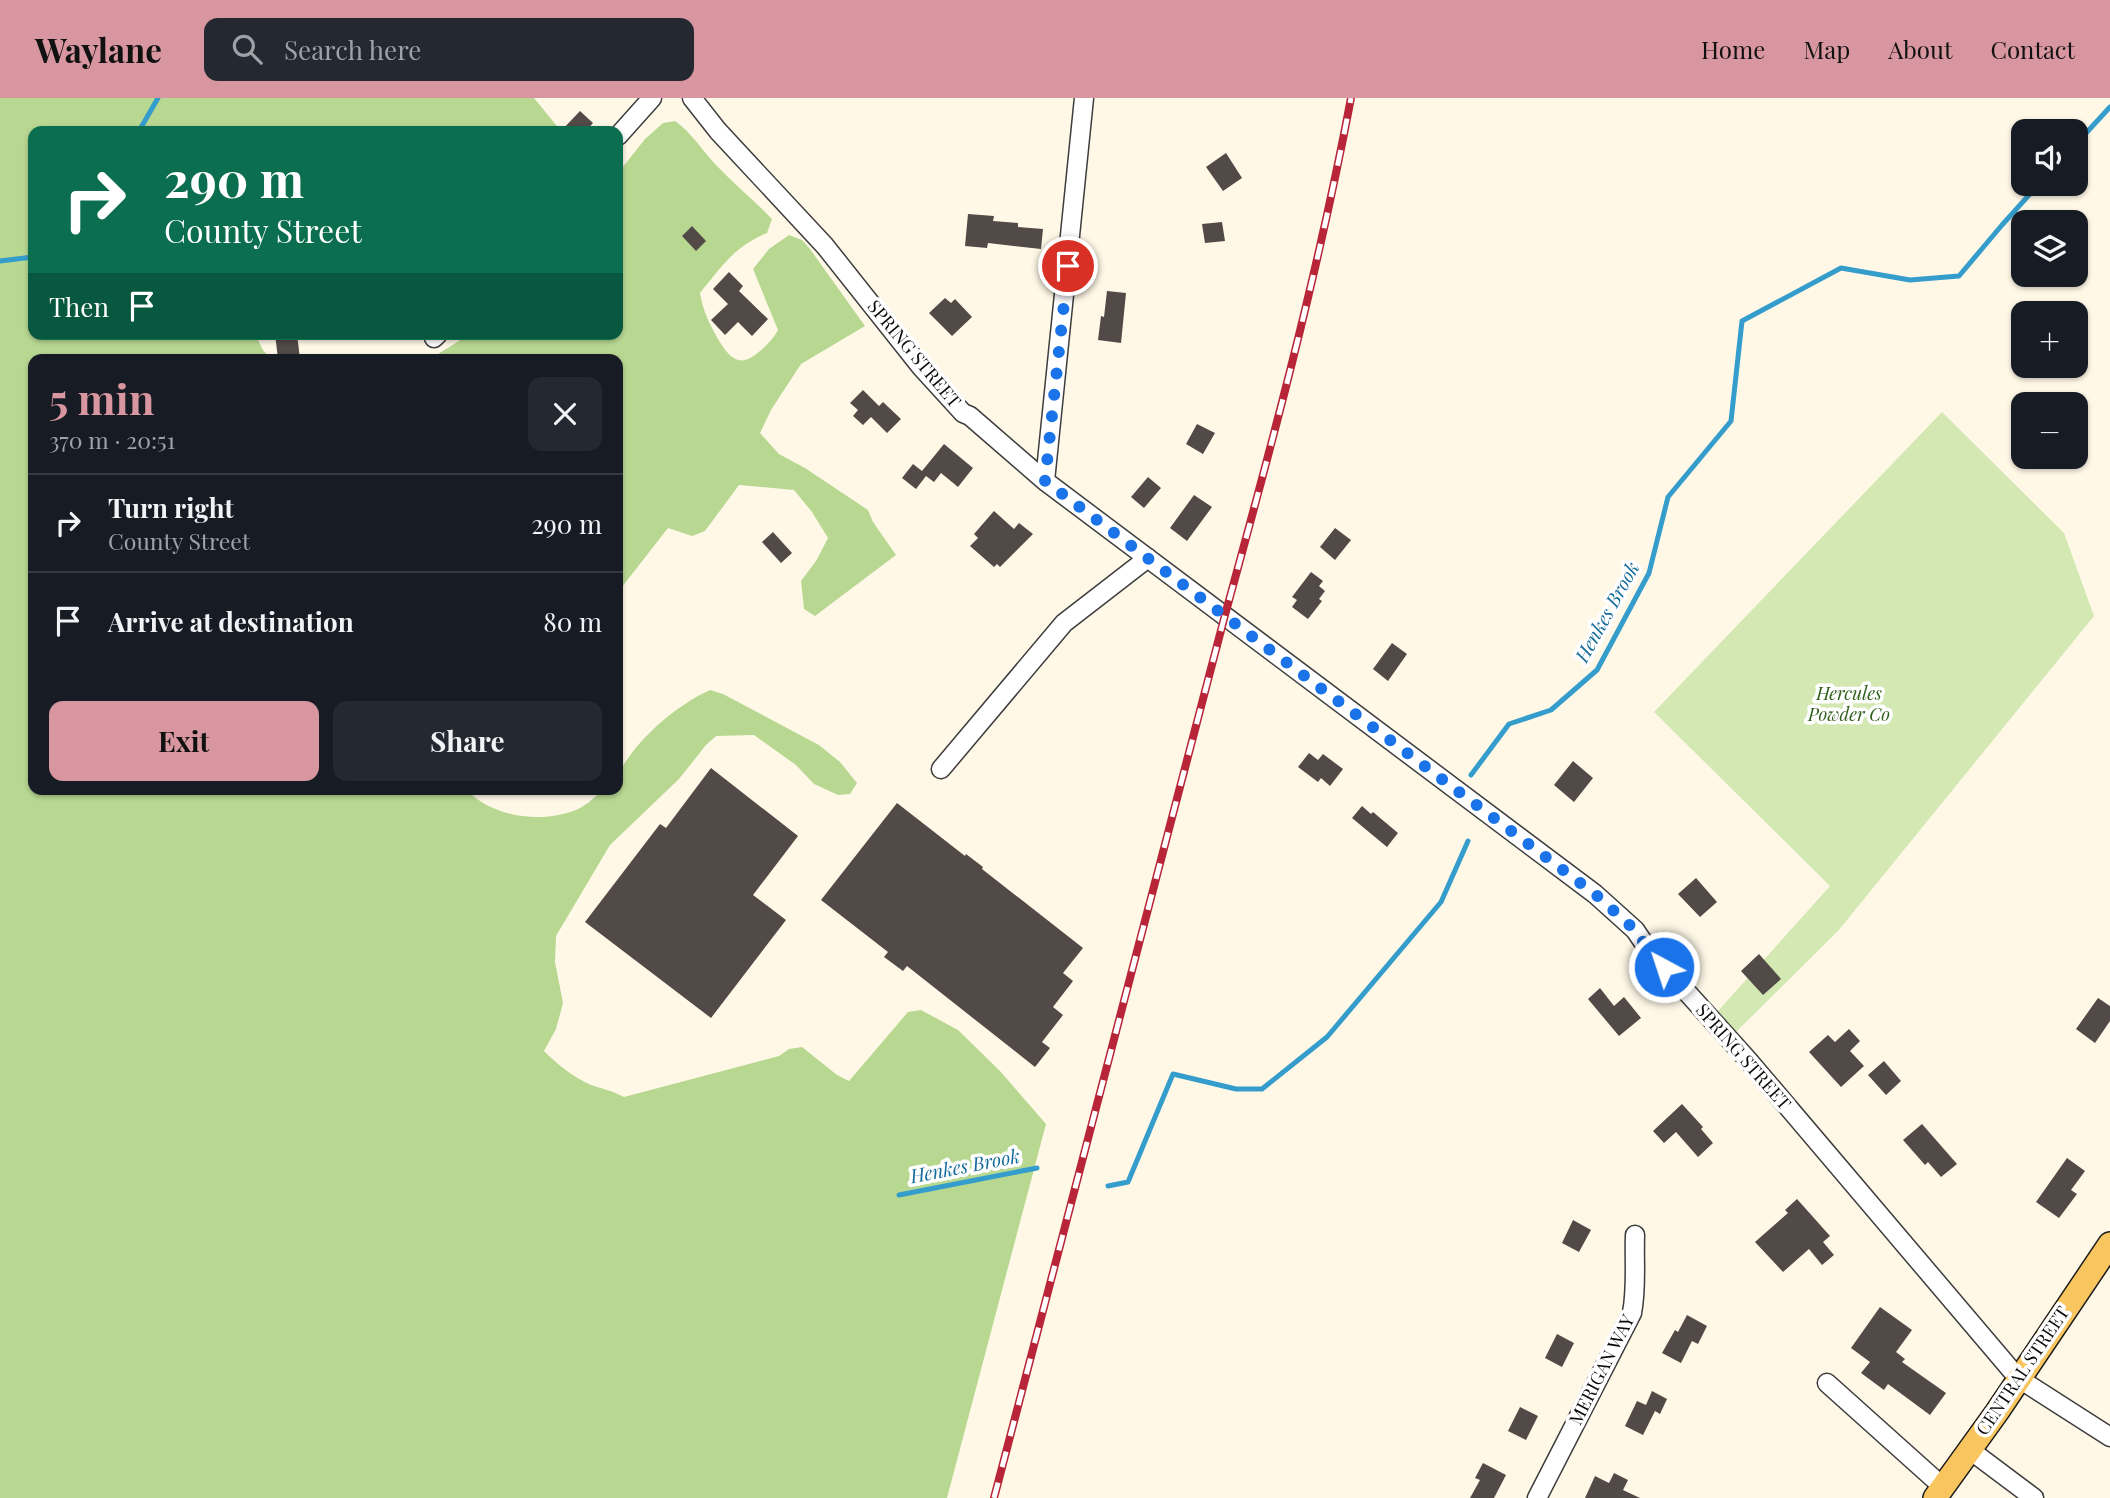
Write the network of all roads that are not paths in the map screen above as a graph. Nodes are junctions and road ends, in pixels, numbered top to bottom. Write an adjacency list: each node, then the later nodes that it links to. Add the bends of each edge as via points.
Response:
1 (652, 98): 4 (street)
2 (692, 98): 5 (street, SPRING STREET, via 825,246 963,413)
3 (1084, 98): 5 (street)
4 (623, 130)
5 (1045, 481): 6 (street, SPRING STREET)
6 (1148, 558): 7 (street, via 1064,622); 10 (street, SPRING STREET, via 1595,894 1635,930)
7 (941, 769)
8 (1634, 1235): 15 (street, MERIGAN WAY, via 1632,1313)
9 (2110, 1244): 10 (main road, CENTRAL STREET)
10 (2018, 1378): 12 (street, SPRING STREET); 13 (main road, CENTRAL STREET)
11 (1827, 1383): 14 (street)
12 (2110, 1437)
13 (1970, 1450): 14 (main road, CENTRAL STREET); 16 (street)
14 (1939, 1493)
15 (1537, 1498)
16 (2034, 1498)

